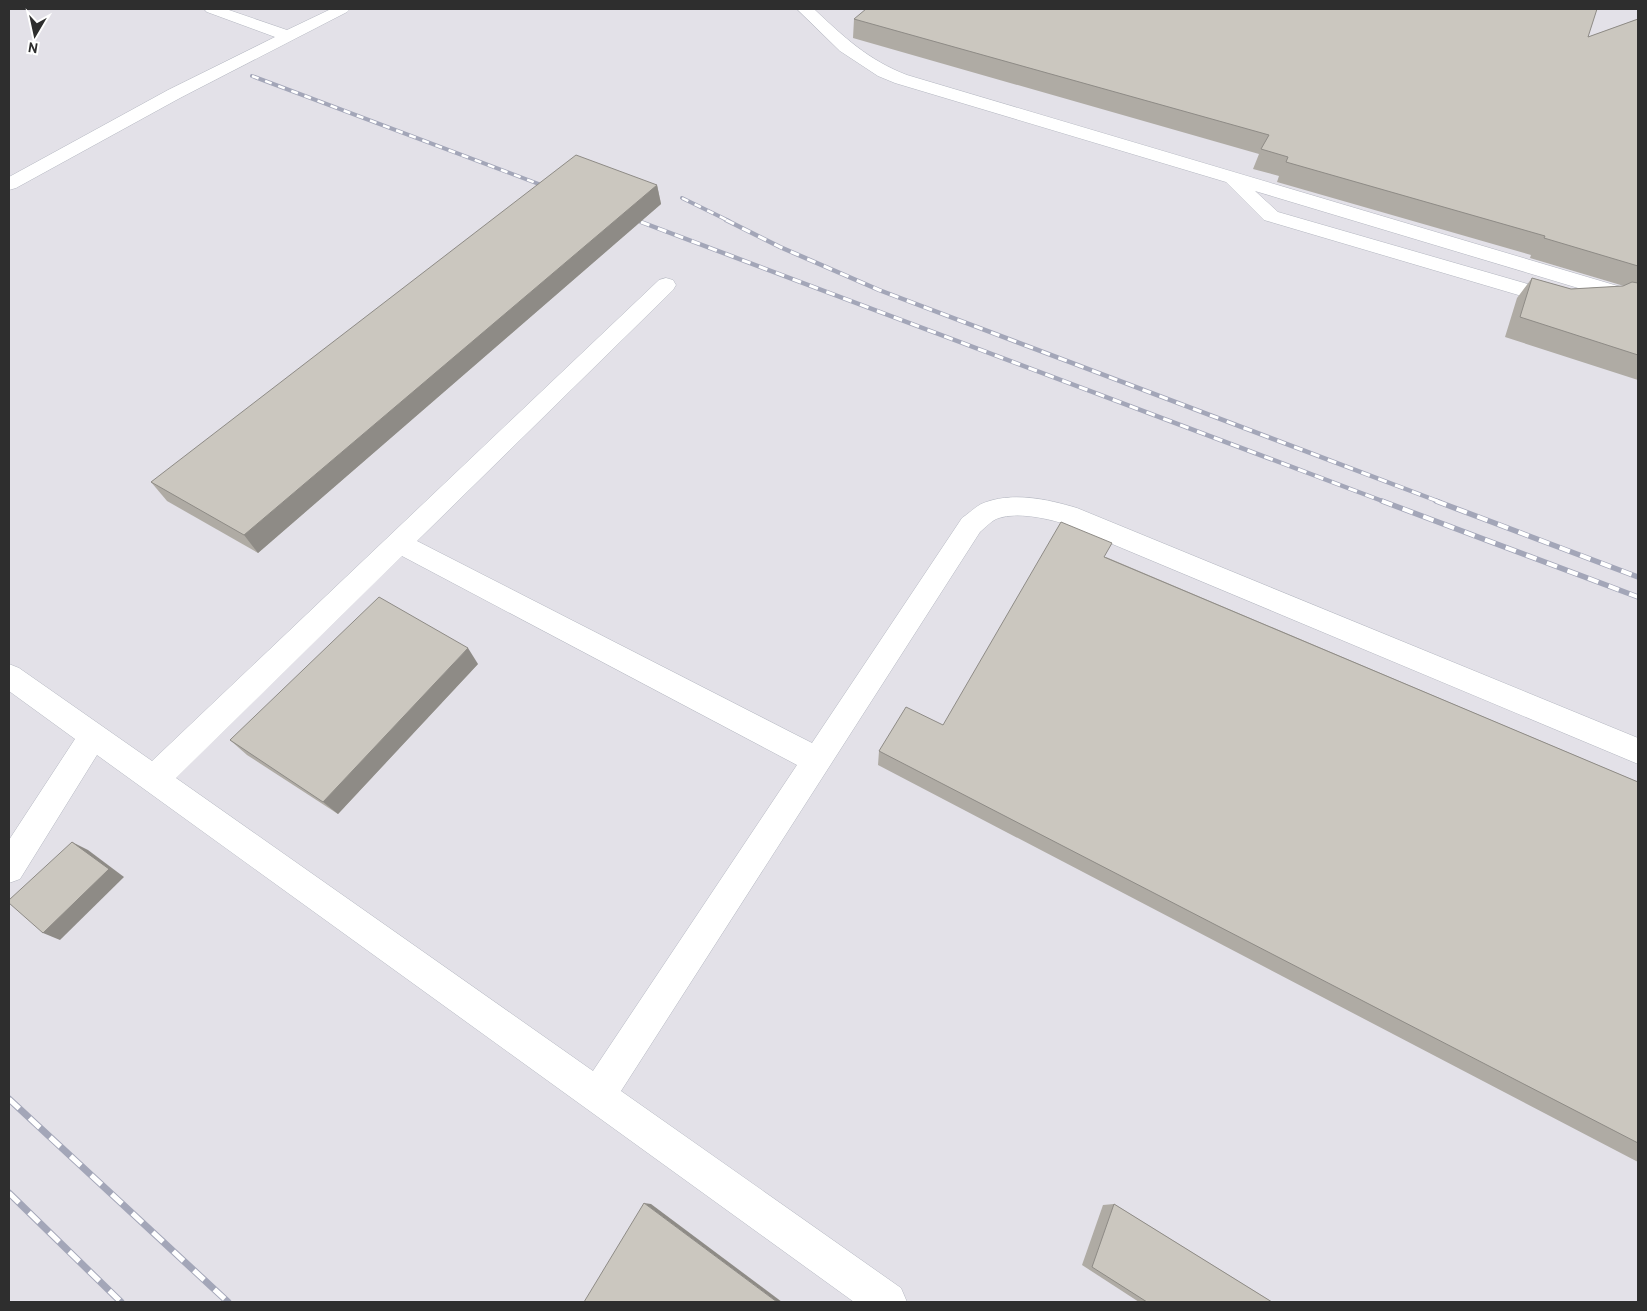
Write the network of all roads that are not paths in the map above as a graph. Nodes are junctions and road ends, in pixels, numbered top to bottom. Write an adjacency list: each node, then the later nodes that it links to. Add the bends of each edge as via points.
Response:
1 (212, 9): 4 (lane)
2 (342, 9): 4 (lane)
3 (805, 9): 5 (lane, via 846,48 901,79)
4 (288, 36): 6 (lane)
5 (1230, 177): 7 (lane); 8 (lane, via 1271,216)
6 (9, 184)
7 (1503, 259): 8 (lane); 10 (lane)
8 (1495, 282): 10 (lane, via 1555,300)
9 (666, 285): 11 (lane)
10 (1632, 297)
11 (399, 543): 15 (lane); 16 (lane)
12 (9, 676): 13 (lane)
13 (92, 736): 16 (lane); 17 (lane)
14 (1638, 751): 15 (lane, via 1068,515 1039,507 1017,507 991,511 971,525)
15 (817, 761): 18 (lane)
16 (154, 780): 18 (lane)
17 (9, 868)
18 (598, 1096): 19 (lane)
19 (887, 1302)

